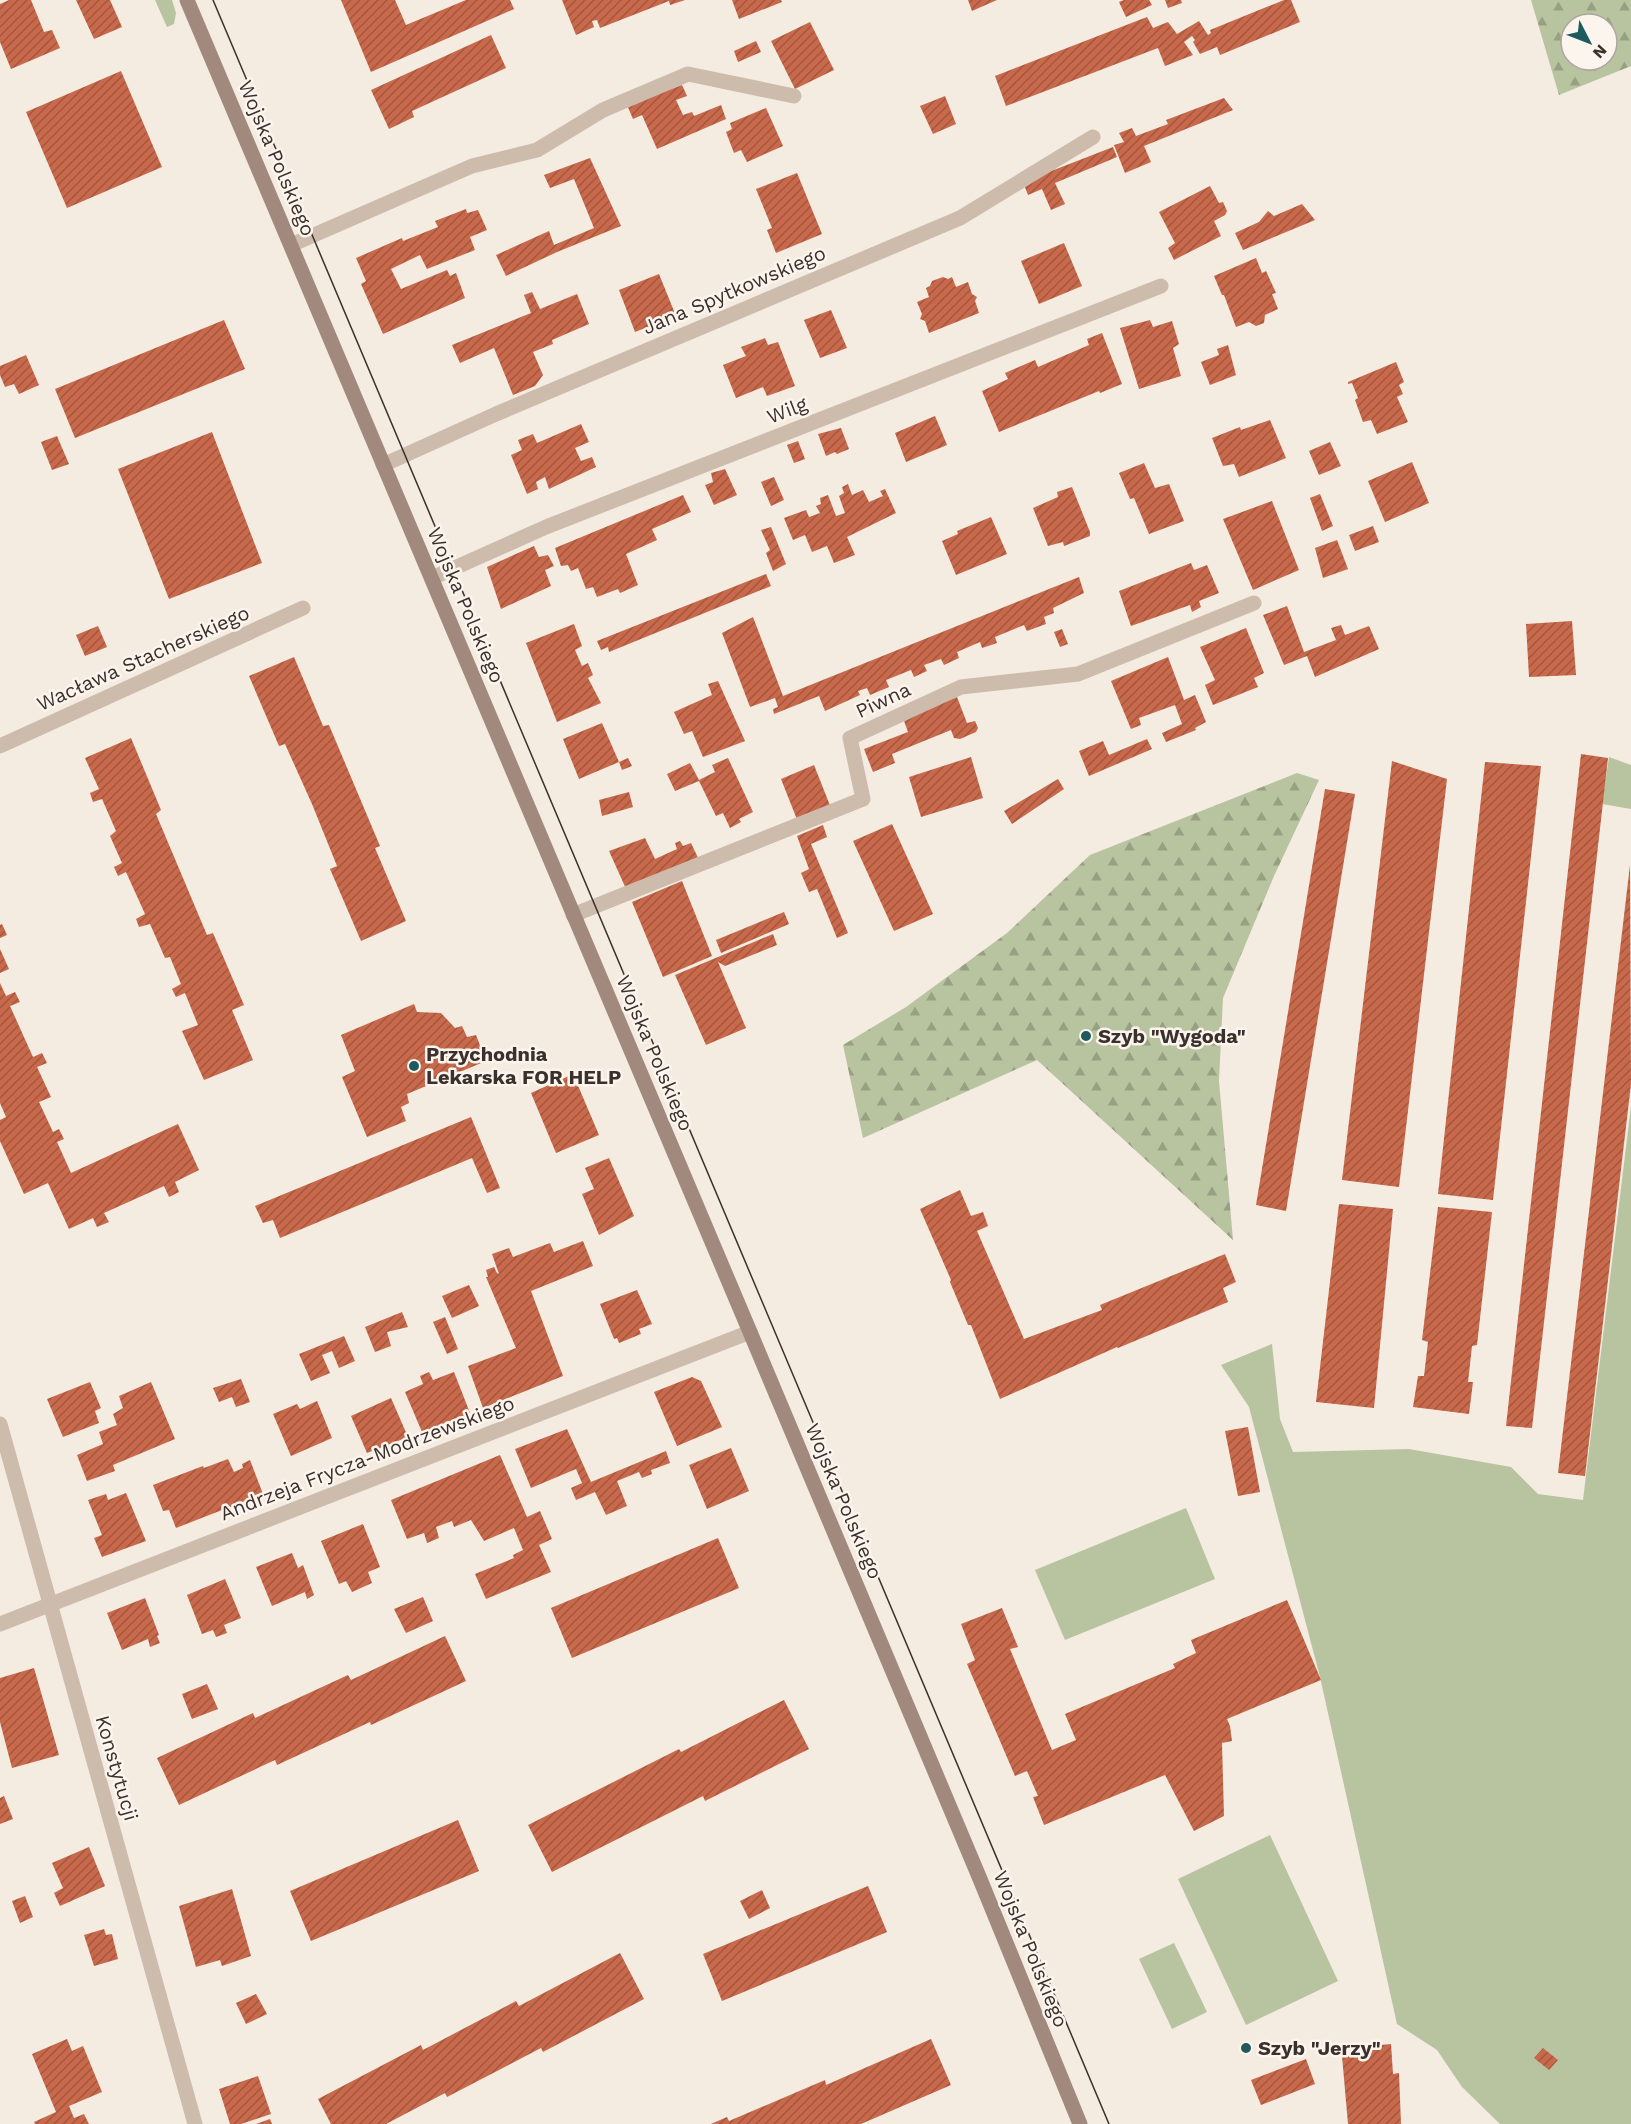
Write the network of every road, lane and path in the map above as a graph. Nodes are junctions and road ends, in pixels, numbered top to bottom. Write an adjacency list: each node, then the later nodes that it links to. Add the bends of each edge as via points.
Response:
1 (187, 0): 4 (main road, Wojska Polskiego)
2 (794, 96): 4 (street, via 688,74 603,110 537,150 472,166)
3 (1093, 137): 6 (street, Jana Spytkowskiego, via 960,218)
4 (291, 245): 6 (main road, Wojska Polskiego)
5 (1161, 285): 7 (street, Wilg, via 546,527)
6 (383, 465): 7 (main road, Wojska Polskiego)
7 (432, 578): 11 (main road, Wojska Polskiego)
8 (1254, 603): 11 (street, Piwna, via 1078,674 961,687 850,738 863,799)
9 (303, 608): 10 (street, Wacława Stacherskiego)
10 (0, 746)
11 (573, 915): 12 (main road, Wojska Polskiego)
12 (750, 1332): 14 (street, Andrzeja Frycza-Modrzewskiego); 17 (main road, Wojska Polskiego)
13 (0, 1424): 14 (street, Konstytucji)
14 (50, 1604): 15 (street, Andrzeja Frycza-Modrzewskiego); 16 (street, Konstytucji)
15 (0, 1624)
16 (195, 2124)
17 (1080, 2124)

